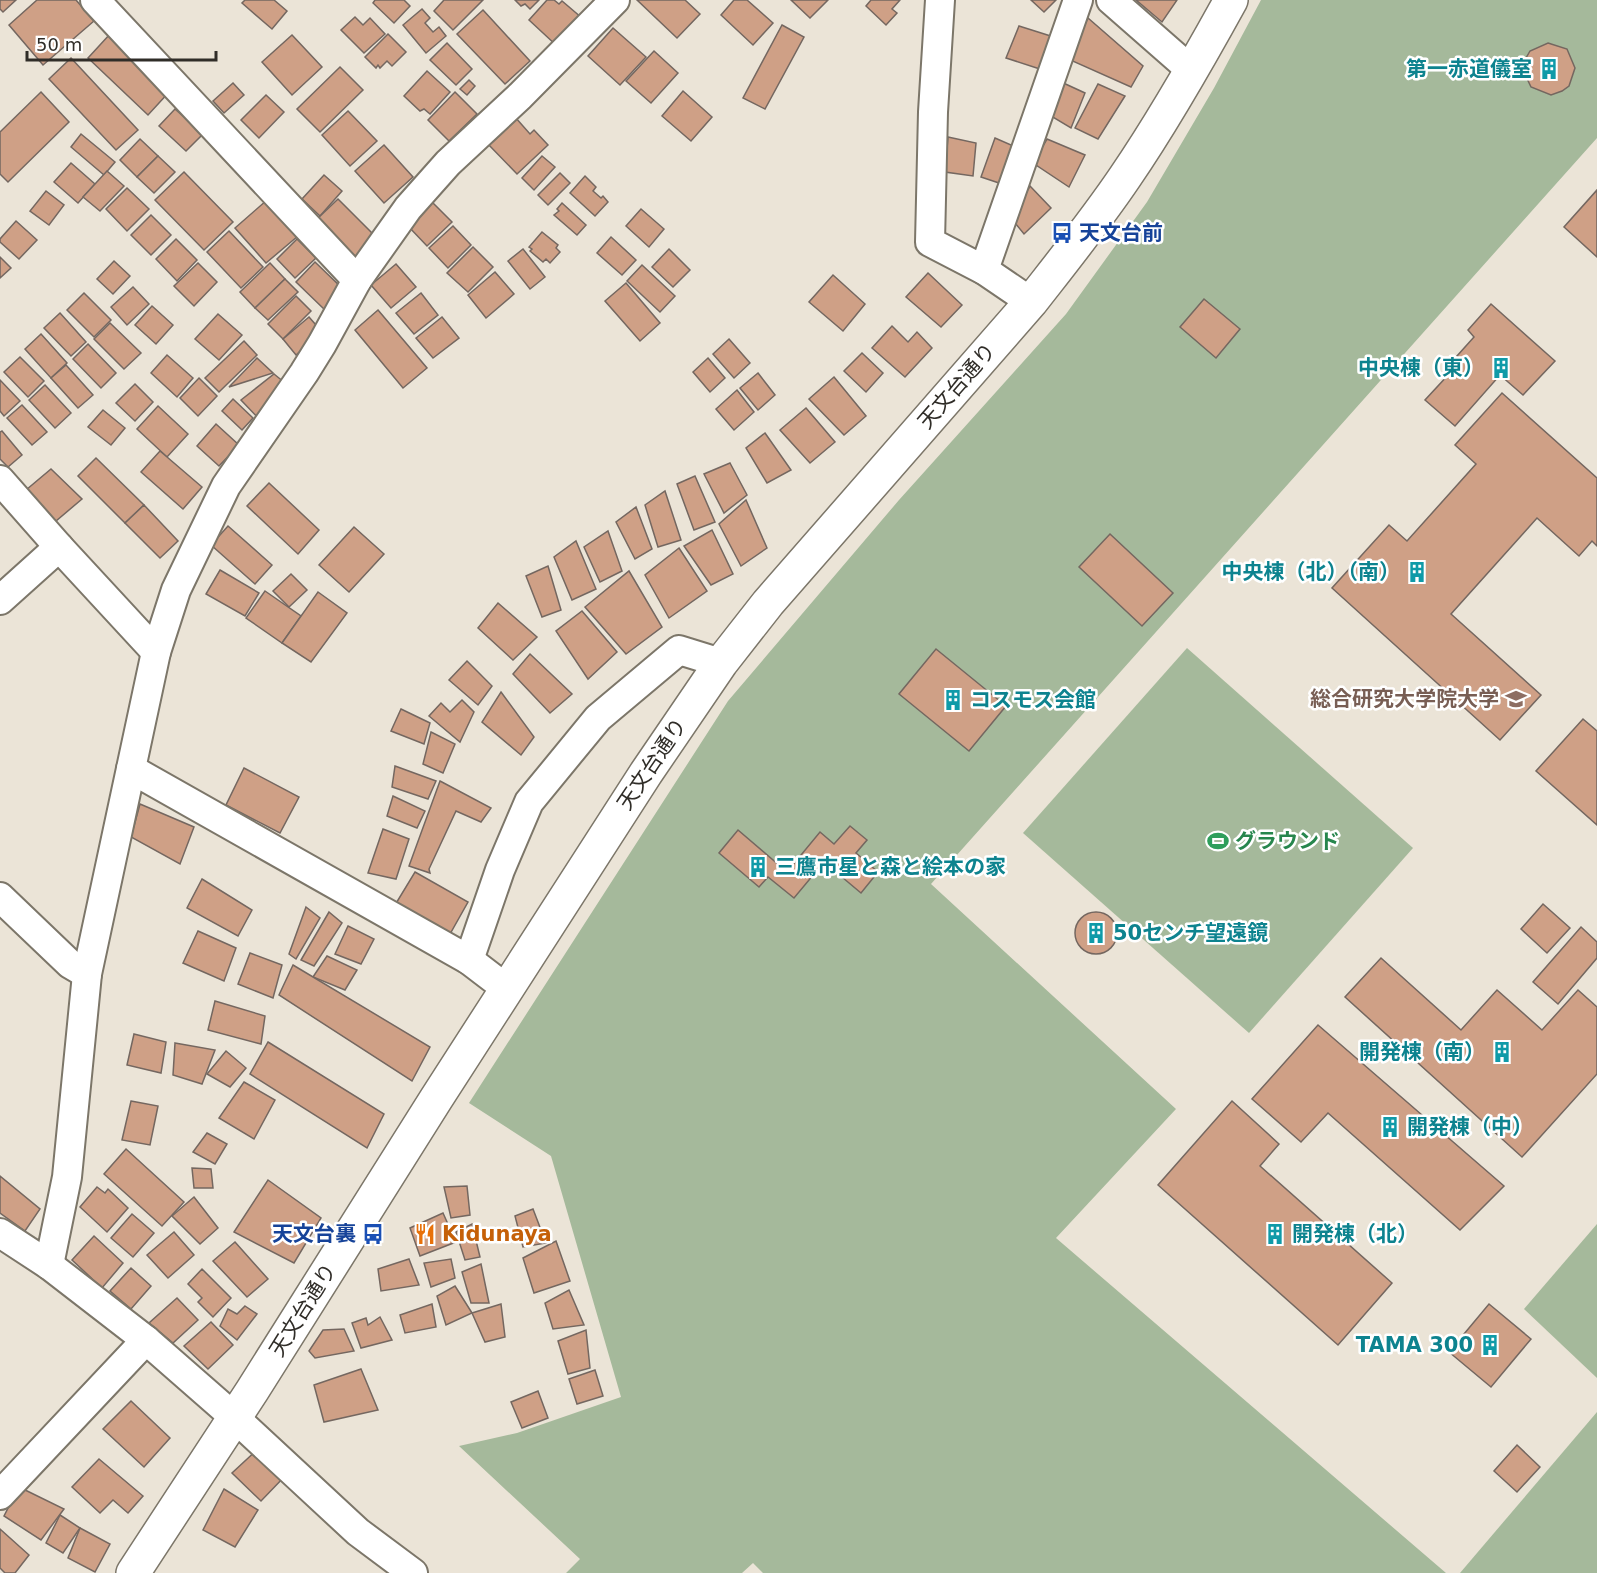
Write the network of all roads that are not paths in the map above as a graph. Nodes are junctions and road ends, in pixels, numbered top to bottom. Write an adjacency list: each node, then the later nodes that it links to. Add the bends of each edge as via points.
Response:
1 (615, 0): 9 (street, via 448,163 408,208)
2 (940, 0): 8 (street, via 930,242)
3 (1078, 0): 8 (street)
4 (1112, 0): 7 (street)
5 (1231, 0): 7 (main road, 天文台通り)
6 (99, 1): 9 (street)
7 (1192, 71): 10 (main road, 天文台通り, via 1124,178)
8 (984, 270): 10 (street)
9 (357, 280): 14 (street, via 304,373 226,486 176,590)
10 (1031, 302): 15 (main road, 天文台通り, via 768,603)
11 (0, 480): 12 (street)
12 (59, 547): 13 (street); 14 (street)
13 (0, 600)
14 (156, 652): 16 (street)
15 (721, 663): 18 (street, via 678,650 591,726 529,802); 20 (main road, 天文台通り)
16 (131, 769): 18 (street); 19 (street)
17 (0, 897): 19 (street, via 70,964)
18 (469, 960): 20 (street)
19 (87, 974): 22 (street, via 67,1177)
20 (507, 989): 24 (main road, 天文台通り)
21 (0, 1233): 22 (street)
22 (49, 1265): 23 (street)
23 (146, 1340): 24 (street); 25 (street)
24 (234, 1417): 26 (main road, 天文台通り); 27 (street, via 358,1532)
25 (0, 1495)
26 (133, 1573)
27 (414, 1573)

